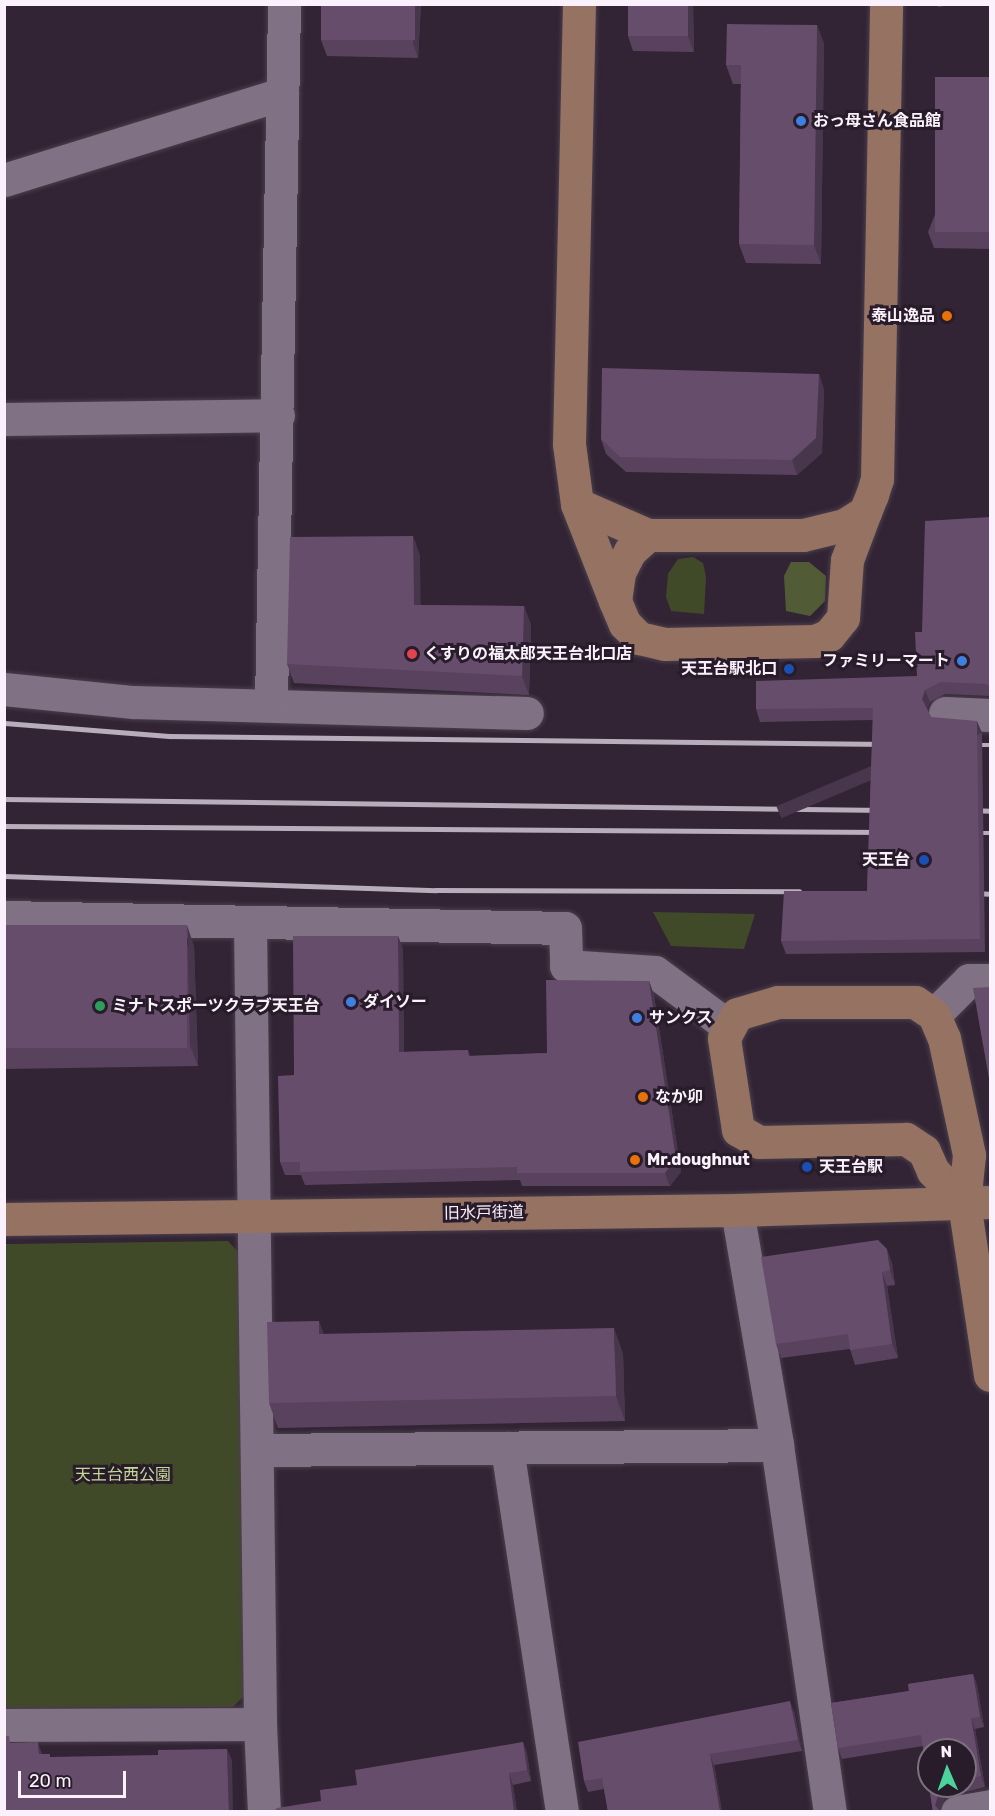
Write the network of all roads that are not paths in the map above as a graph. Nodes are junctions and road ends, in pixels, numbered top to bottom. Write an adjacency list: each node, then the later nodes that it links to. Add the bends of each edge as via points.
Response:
1 (284, 4): 4 (street)
2 (579, 4): 8 (street, via 569,444)
3 (886, 4): 9 (street, via 877,479)
4 (282, 94): 5 (street); 6 (street)
5 (4, 180)
6 (278, 415): 7 (street); 15 (street)
7 (4, 419)
8 (577, 504): 10 (street); 13 (street)
9 (866, 512): 11 (street, via 844,525); 12 (street)
10 (648, 535): 11 (street); 13 (street, via 630,551 619,573)
11 (803, 535): 12 (street, via 838,548)
12 (847, 560): 13 (street, via 843,618 829,635 815,641 664,644 639,639 625,624)
13 (615, 601)
14 (4, 689): 15 (street, via 133,702)
15 (271, 703): 16 (street)
16 (528, 713)
17 (945, 713): 18 (street)
18 (990, 715)
19 (4, 917): 20 (street)
20 (250, 924): 23 (street, via 564,927 566,966 655,972); 26 (street)
21 (990, 980): 22 (street, via 969,980)
22 (934, 1015): 23 (street, via 915,1002 778,1002 737,1014); 24 (street, via 949,1057)
23 (728, 1026): 24 (street, via 724,1049 734,1119 738,1130 747,1137 759,1142 906,1140 924,1151 933,1171)
24 (977, 1203): 25 (street, 旧水戸街道); 28 (street)
25 (737, 1210): 26 (street, 旧水戸街道); 29 (street)
26 (253, 1216): 27 (street, 旧水戸街道); 31 (street)
27 (4, 1220)
28 (990, 1375)
29 (777, 1445): 30 (street); 37 (street)
30 (507, 1448): 31 (street); 36 (street)
31 (259, 1450): 32 (street)
32 (260, 1724): 33 (street); 35 (street)
33 (4, 1725)
34 (990, 1806): 38 (street)
35 (264, 1812)
36 (562, 1812)
37 (830, 1812)
38 (957, 1812)

